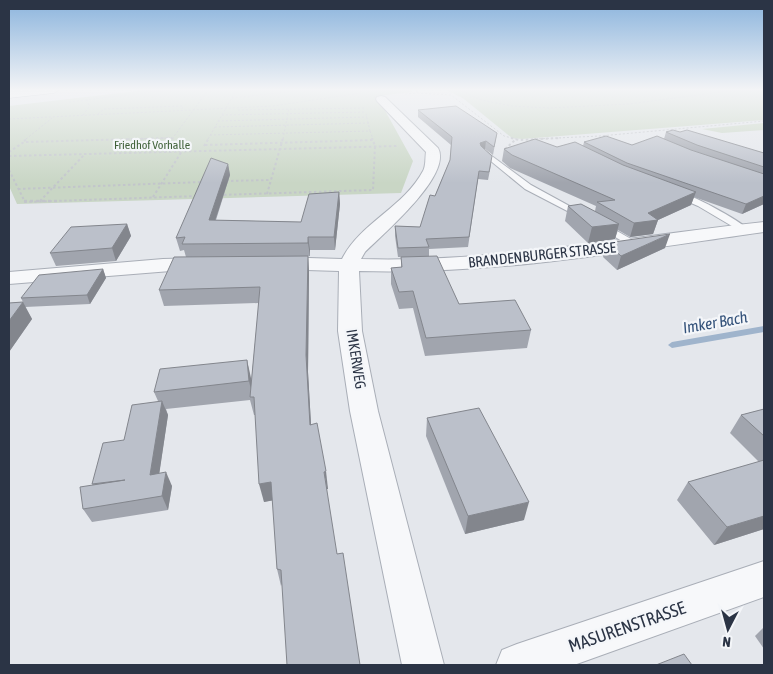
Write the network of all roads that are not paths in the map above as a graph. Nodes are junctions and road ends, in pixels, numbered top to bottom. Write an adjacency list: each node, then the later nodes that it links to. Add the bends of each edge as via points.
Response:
1 (402, 120): 11 (street, via 433,151 431,170 412,196 356,250)
2 (483, 152): 4 (lane, via 528,187)
3 (673, 192): 7 (lane)
4 (588, 218)
5 (596, 222): 8 (lane)
6 (764, 227): 7 (street, BRANDENBURGER STRASSE)
7 (745, 230): 8 (street, BRANDENBURGER STRASSE)
8 (635, 245): 11 (street, BRANDENBURGER STRASSE, via 496,261)
9 (260, 263): 11 (street, BRANDENBURGER STRASSE)
10 (221, 264): 12 (street, via 163,265)
11 (349, 265): 14 (street, IMKERWEG, via 350,331 364,411)
12 (9, 278)
13 (764, 579): 15 (street, MASURENSTRASSE)
14 (423, 665)
15 (517, 665)

